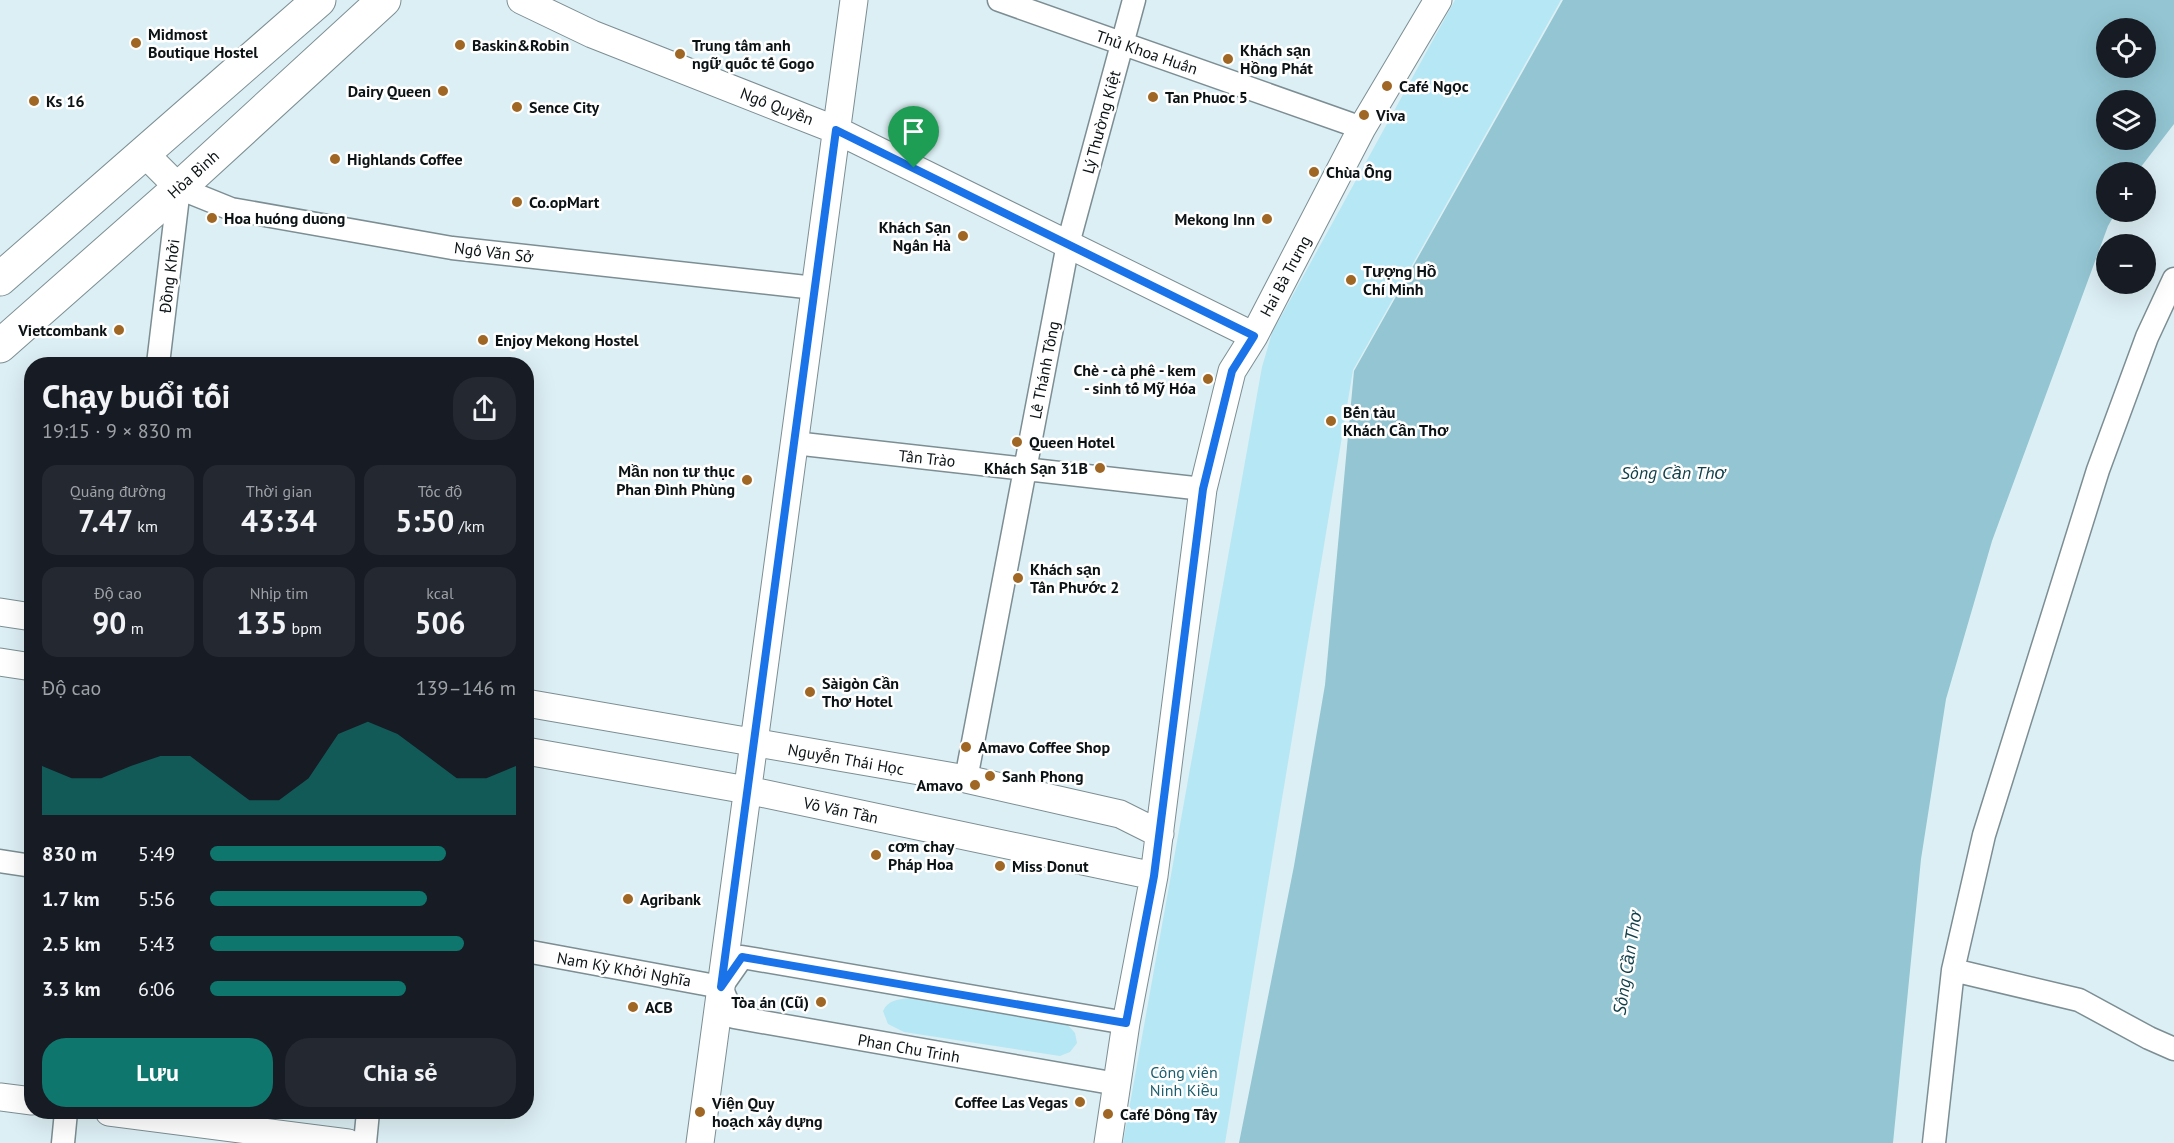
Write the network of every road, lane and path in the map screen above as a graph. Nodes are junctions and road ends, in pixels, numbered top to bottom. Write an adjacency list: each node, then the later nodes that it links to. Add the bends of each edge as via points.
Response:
1 (319, 0): 11 (main road)
2 (384, 0): 12 (main road, Hòa Bình)
3 (520, 0): 10 (street, Ngô Quyền, via 592,34)
4 (854, 0): 10 (street)
5 (999, 0): 8 (street, Thủ Khoa Huân)
6 (1134, 0): 8 (street, Lý Thường Kiệt)
7 (1438, 0): 9 (street, Hai Bà Trưng)
8 (1122, 44): 9 (street, Thủ Khoa Huân); 13 (street, Lý Thường Kiệt)
9 (1362, 128): 17 (street, Hai Bà Trưng)
10 (836, 130): 13 (street, Ngô Quyền); 16 (street)
11 (144, 153): 12 (street); 14 (main road)
12 (179, 188): 16 (street, Ngô Văn Sở, via 231,209 452,248); 18 (main road, Hòa Bình); 19 (street, Đồng Khởi)
13 (1068, 244): 17 (street, Ngô Quyền); 21 (street, Lê Thánh Tông)
14 (0, 279)
15 (2174, 279): 37 (street, via 2147,337 2091,492 1984,836)
16 (815, 288): 20 (street)
17 (1254, 336): 22 (street, Hai Bà Trưng, via 1232,371)
18 (0, 346)
19 (159, 357)
20 (794, 443): 21 (street, Tân Trào); 28 (street)
21 (1024, 469): 22 (street, Tân Trào); 30 (street, Lê Thánh Tông)
22 (1203, 489): 32 (street, Hai Bà Trưng)
23 (0, 612): 24 (street)
24 (24, 616)
25 (0, 662): 26 (street)
26 (24, 666)
27 (534, 704): 28 (street, Nguyễn Thái Học)
28 (754, 743): 30 (street, Nguyễn Thái Học); 31 (street)
29 (534, 752): 31 (street, Võ Văn Tần)
30 (966, 779): 32 (street, Nguyễn Thái Học, via 1120,813)
31 (747, 790): 35 (street, Võ Văn Tần); 38 (street)
32 (1160, 834): 35 (street, Hai Bà Trưng)
33 (0, 861): 34 (street)
34 (24, 865)
35 (1154, 876): 39 (street, Hai Bà Trưng)
36 (534, 952): 38 (street, Nam Kỳ Khởi Nghĩa)
37 (1953, 970): 40 (street, via 2079,1000); 52 (street)
38 (721, 987): 39 (street, via 742,957); 41 (street, Phan Chu Trinh, via 734,1017); 50 (street)
39 (1126, 1023): 41 (street, Hai Bà Trưng)
40 (2174, 1049)
41 (1117, 1084): 51 (street, Hai Bà Trưng)
42 (0, 1097): 43 (street)
43 (24, 1100)
44 (65, 1119): 47 (street)
45 (163, 1119): 48 (street)
46 (367, 1119): 49 (street)
47 (63, 1143)
48 (348, 1143)
49 (365, 1143)
50 (700, 1143)
51 (1108, 1143)
52 (1934, 1143)

